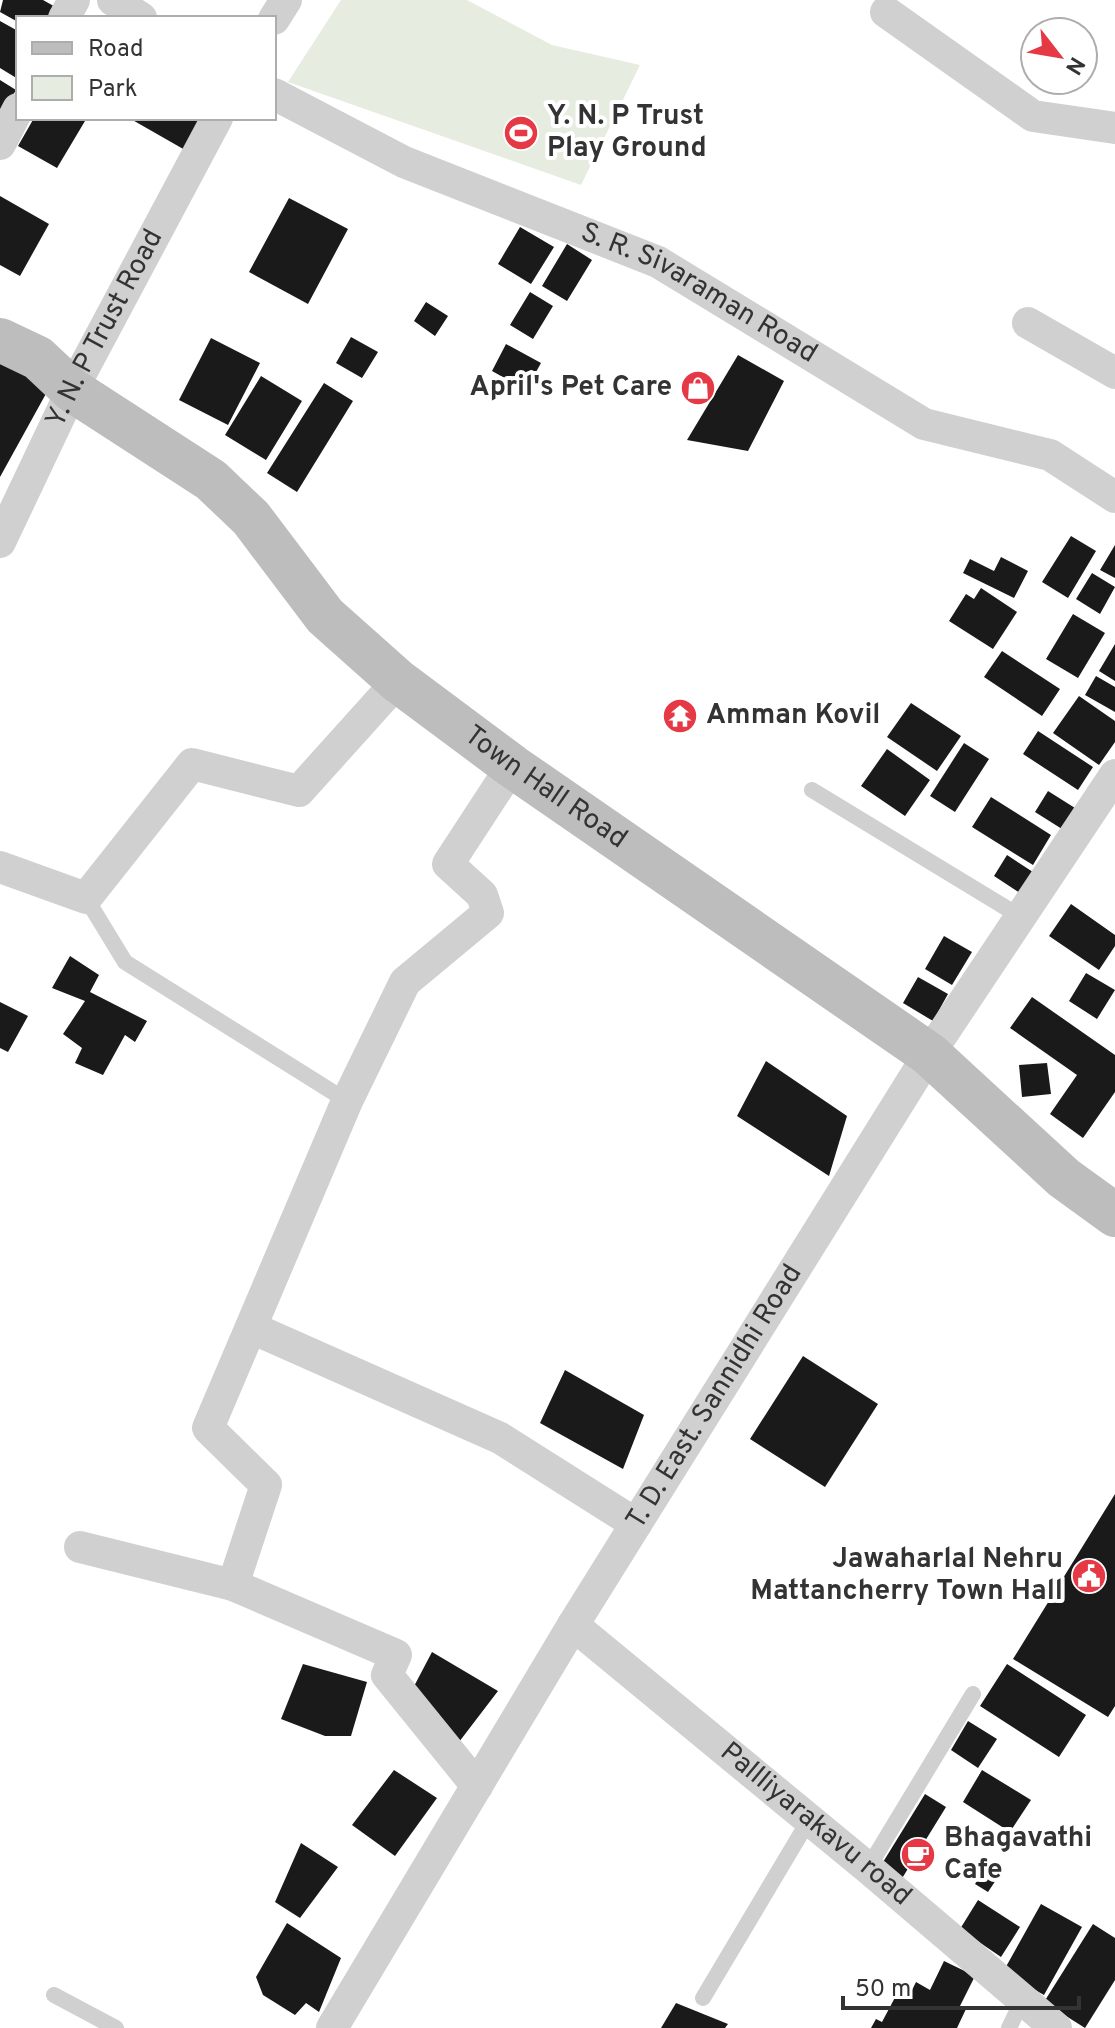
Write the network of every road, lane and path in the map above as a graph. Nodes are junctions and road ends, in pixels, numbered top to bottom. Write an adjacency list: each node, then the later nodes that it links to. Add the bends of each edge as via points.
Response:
1 (113, 0): 3 (street)
2 (886, 12): 7 (street, via 1033,116)
3 (138, 16)
4 (276, 95): 13 (street, S. R. Sivaraman Road, via 404,162 658,262 924,424 1050,455)
5 (16, 113): 8 (street)
6 (216, 120): 12 (street, Y. N. P Trust Road)
7 (1115, 128)
8 (0, 144)
9 (1028, 323): 11 (street)
10 (0, 340): 12 (street, Town Hall Road, via 38,358)
11 (1115, 373)
12 (72, 390): 14 (street, Y. N. P Trust Road); 15 (street, Town Hall Road, via 211,480 251,518 325,616)
13 (1115, 497)
14 (0, 542)
15 (398, 681): 16 (street, Town Hall Road); 20 (street, via 299,791 192,764)
16 (512, 766): 22 (street, Town Hall Road); 23 (street, via 448,864 482,895 488,913 405,982)
17 (1115, 775): 21 (street, T. D. East. Sannidhi Road)
18 (812, 790): 21 (lane)
19 (0, 867): 20 (street)
20 (86, 898): 23 (lane, via 125,962)
21 (1021, 917): 22 (street, T. D. East. Sannidhi Road)
22 (929, 1054): 24 (street, Town Hall Road, via 1064,1178); 26 (street, T. D. East. Sannidhi Road)
23 (347, 1101): 25 (street)
24 (1115, 1215)
25 (252, 1328): 26 (street, via 500,1438); 28 (street, via 208,1428 266,1485)
26 (636, 1524): 29 (street, T. D. East. Sannidhi Road)
27 (80, 1547): 28 (street)
28 (233, 1585): 31 (street, via 396,1655 387,1675)
29 (573, 1625): 31 (street, T. D. East. Sannidhi Road); 32 (street, Pallliyarakavu road)
30 (973, 1694): 33 (lane)
31 (477, 1786): 38 (street, T. D. East. Sannidhi Road)
32 (809, 1820): 33 (street, Pallliyarakavu road); 35 (lane)
33 (868, 1868): 36 (street, Pallliyarakavu road)
34 (54, 1995): 37 (lane)
35 (703, 1998)
36 (1015, 2014): 39 (street, Pallliyarakavu road)
37 (116, 2028)
38 (332, 2028)
39 (1056, 2028)

